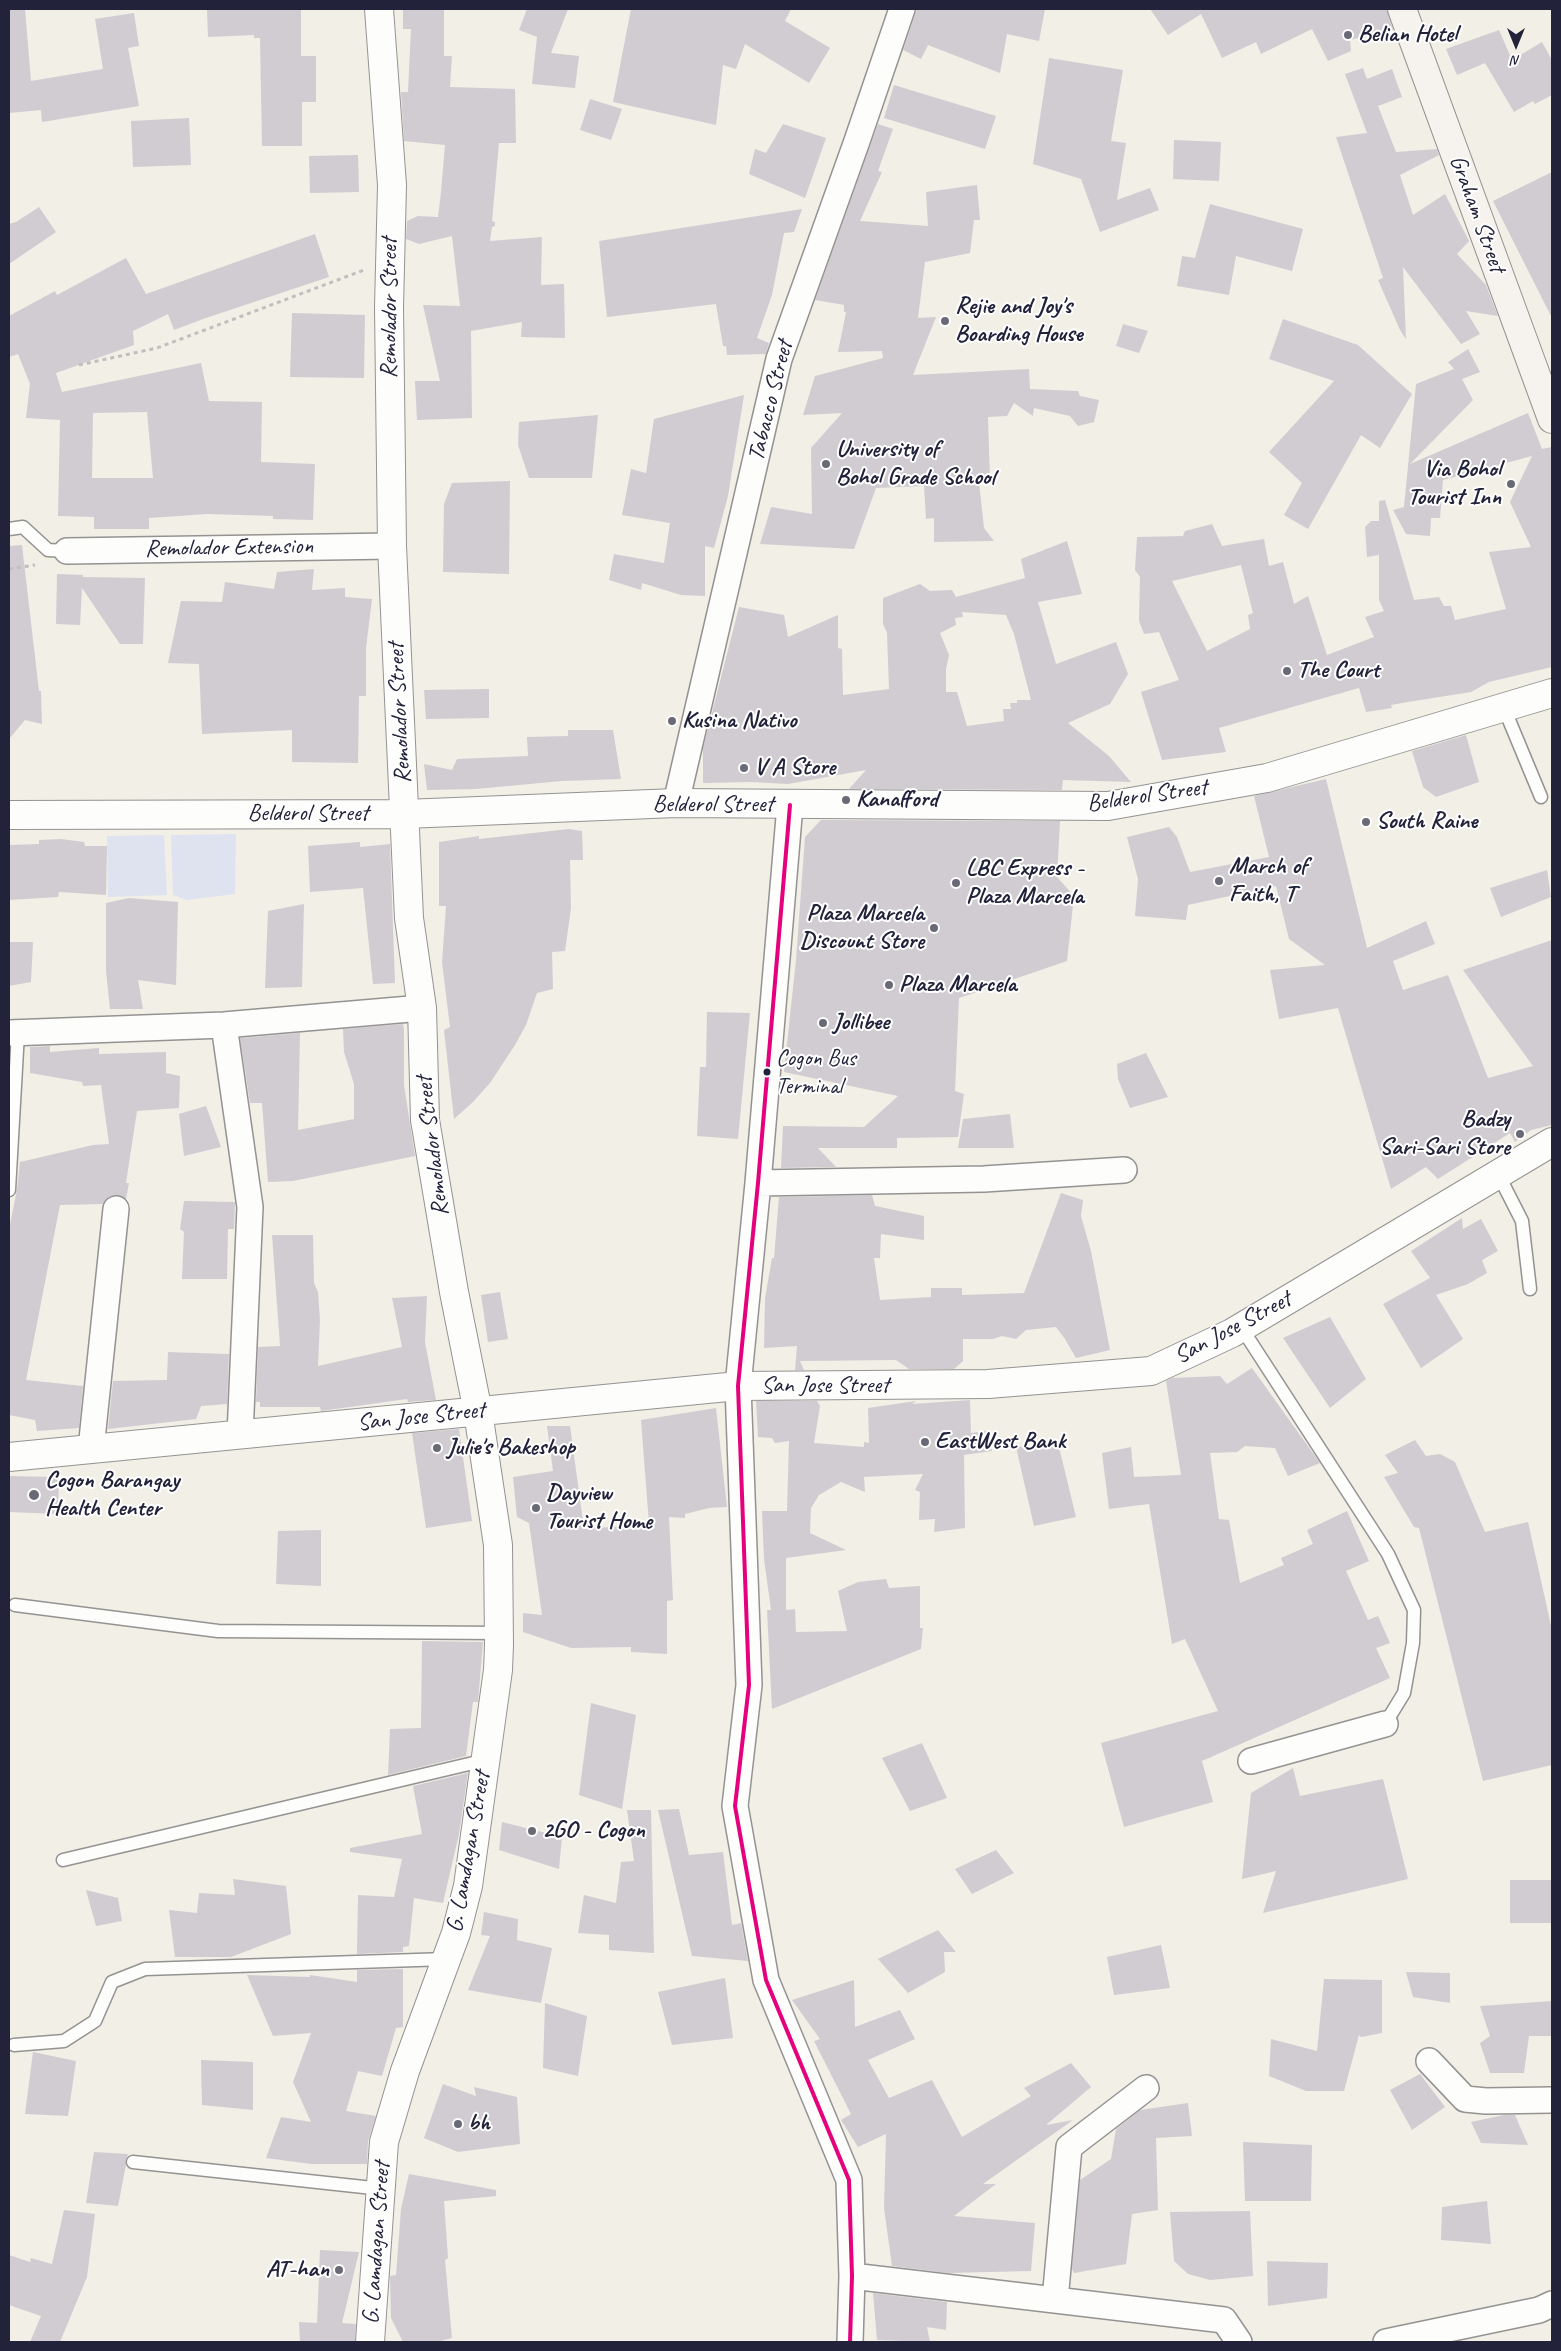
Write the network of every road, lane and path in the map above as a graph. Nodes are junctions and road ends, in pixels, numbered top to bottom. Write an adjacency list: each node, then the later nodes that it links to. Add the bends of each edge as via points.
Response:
1 (379, 9): 4 (street, Remolador Street, via 392,185)
2 (902, 9): 13 (street, Tabacco Street, via 779,358)
3 (1402, 9): 6 (main road, Graham Street)
4 (390, 260): 5 (path, via 156,348); 8 (street, Remolador Street)
5 (79, 365)
6 (1552, 420)
7 (9, 529): 9 (lane, via 23,528 48,550)
8 (392, 546): 9 (street, Remolador Extension); 16 (street, Remolador Street)
9 (67, 551)
10 (1552, 693): 11 (street, Belderol Street)
11 (1504, 708): 12 (lane); 14 (street, Belderol Street, via 1267,778 1108,806)
12 (1540, 797)
13 (676, 804): 14 (street, Belderol Street); 16 (street, Belderol Street)
14 (790, 805): 23 (street)
15 (9, 814): 16 (street, Belderol Street)
16 (405, 814): 17 (street, Remolador Street, via 408,918)
17 (422, 1008): 18 (street); 29 (street, Remolador Street, via 425,1120)
18 (224, 1025): 19 (street); 30 (street, via 250,1207)
19 (13, 1033): 24 (lane)
20 (1552, 1142): 22 (street, San Jose Street)
21 (1124, 1170): 23 (street, via 984,1179)
22 (1498, 1174): 26 (lane, via 1522,1221); 27 (street, San Jose Street)
23 (758, 1183): 28 (street)
24 (9, 1190)
25 (116, 1209): 31 (street)
26 (1530, 1289)
27 (1241, 1327): 28 (street, San Jose Street, via 1151,1372 988,1384); 35 (lane, via 1388,1554 1414,1610 1413,1643 1404,1693)
28 (738, 1386): 29 (street, San Jose Street); 46 (street, via 749,1685 735,1806 766,1980 849,2180)
29 (478, 1412): 30 (street, San Jose Street); 34 (street, G. Lamdagan Street, via 498,1545)
30 (240, 1434): 31 (street, San Jose Street)
31 (91, 1449): 32 (street, San Jose Street)
32 (9, 1457)
33 (15, 1605): 34 (lane, via 218,1632)
34 (498, 1633): 36 (street, G. Lamdagan Street, via 498,1670)
35 (1385, 1724): 37 (street)
36 (486, 1760): 38 (lane); 39 (street, G. Lamdagan Street, via 468,1886)
37 (1251, 1761)
38 (63, 1860)
39 (447, 1959): 40 (lane, via 144,1969 112,1982 95,2021 64,2041); 45 (street, G. Lamdagan Street, via 405,2071 384,2142)
40 (14, 2045)
41 (1429, 2061): 43 (street, via 1465,2099 1486,2102)
42 (1146, 2088): 47 (street, via 1069,2147)
43 (1552, 2100)
44 (133, 2162): 45 (lane)
45 (382, 2189): 49 (street, G. Lamdagan Street)
46 (852, 2276): 47 (street); 50 (street)
47 (1055, 2300): 51 (street, via 1224,2320)
48 (1552, 2304): 52 (street, via 1539,2310)
49 (370, 2342)
50 (850, 2342)
51 (1239, 2342)
52 (1386, 2342)

